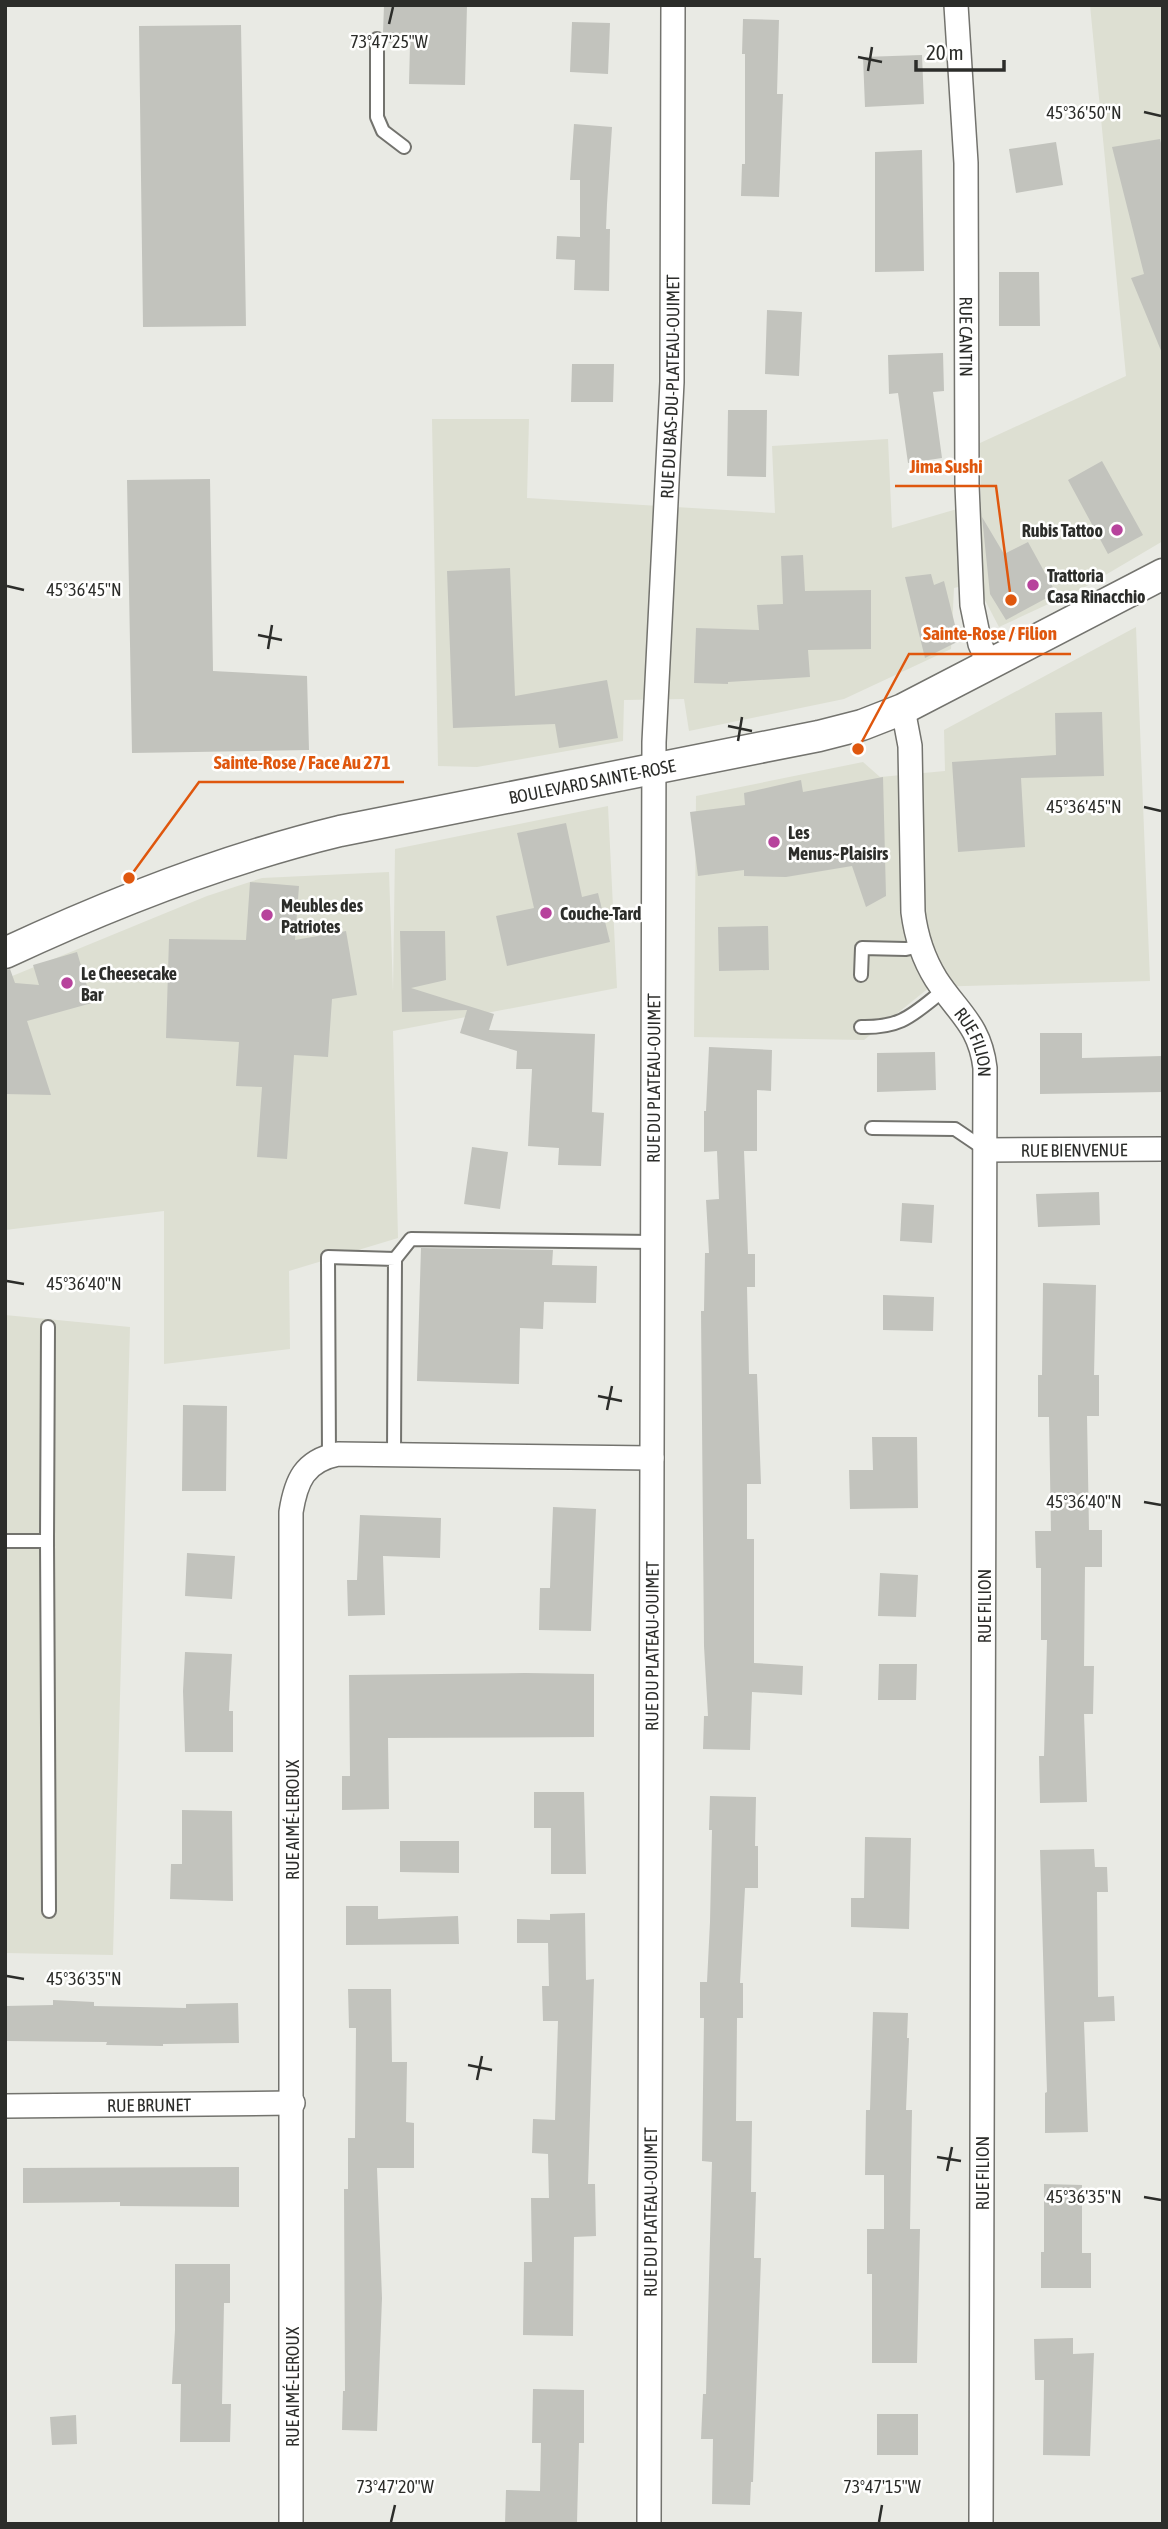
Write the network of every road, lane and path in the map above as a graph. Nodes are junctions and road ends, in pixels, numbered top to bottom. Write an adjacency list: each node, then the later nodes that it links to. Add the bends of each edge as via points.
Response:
1 (673, 5): 8 (street, RUE DU BAS-DU-PLATEAU-OUIMET, via 672,382)
2 (956, 5): 6 (street, RUE CANTIN, via 966,163 971,596 976,633)
3 (377, 39): 4 (lane, via 377,117 383,131)
4 (404, 147)
5 (1163, 574): 6 (street, BOULEVARD SAINTE-ROSE)
6 (989, 665): 7 (street, BOULEVARD SAINTE-ROSE)
7 (903, 709): 8 (street, BOULEVARD SAINTE-ROSE, via 819,736); 9 (street, RUE FILION, via 910,746 913,912)
8 (655, 767): 10 (street, BOULEVARD SAINTE-ROSE, via 278,846 124,900); 17 (street, RUE DU PLATEAU-OUIMET)
9 (920, 946): 11 (lane, via 862,948); 12 (street, RUE FILION)
10 (5, 953)
11 (861, 975)
12 (944, 990): 13 (lane, via 900,1022 883,1028); 16 (street, RUE FILION, via 972,1027 983,1054)
13 (862, 1027)
14 (872, 1128): 16 (lane, via 956,1129)
15 (1163, 1149): 16 (street, RUE BIENVENUE)
16 (986, 1150): 30 (street, RUE FILION)
17 (653, 1242): 18 (lane, via 411,1240); 22 (street, RUE DU PLATEAU-OUIMET)
18 (395, 1258): 20 (lane); 21 (lane, via 328,1257)
19 (48, 1327): 24 (lane)
20 (394, 1455): 21 (street); 22 (street)
21 (329, 1456): 26 (street, RUE AIMÉ-LEROUX, via 299,1479 292,1513)
22 (652, 1458): 29 (street, RUE DU PLATEAU-OUIMET)
23 (5, 1541): 24 (lane)
24 (47, 1541): 25 (lane)
25 (49, 1912)
26 (293, 2103): 27 (street, RUE BRUNET); 28 (street, RUE AIMÉ-LEROUX)
27 (5, 2106)
28 (291, 2524)
29 (649, 2524)
30 (981, 2524)

